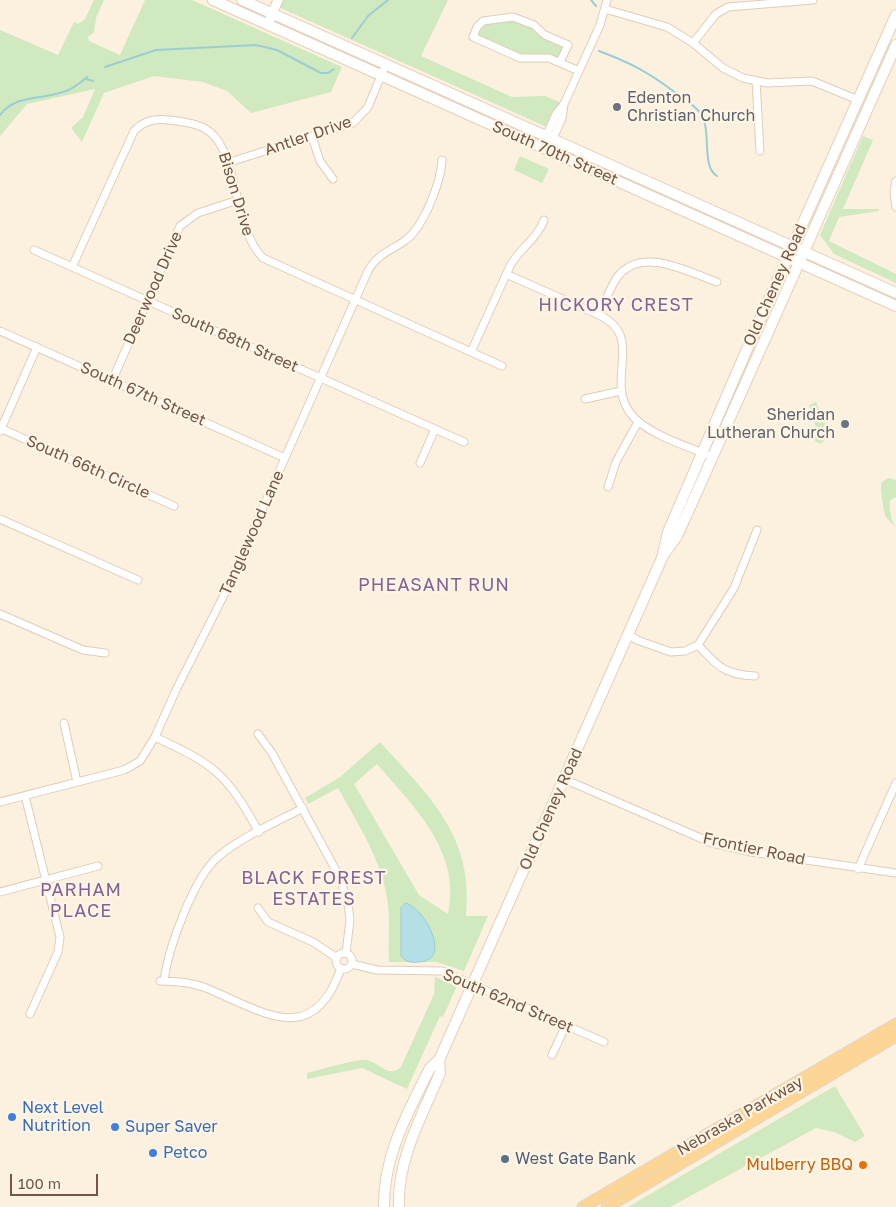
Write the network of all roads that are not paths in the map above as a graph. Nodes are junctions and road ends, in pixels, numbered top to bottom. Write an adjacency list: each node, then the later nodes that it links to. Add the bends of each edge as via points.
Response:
1 (213, 0): 9 (main road, South 70th Street)
2 (242, 0): 7 (main road, South 70th Street)
3 (278, 0): 7 (street)
4 (607, 0): 6 (street)
5 (813, 0): 10 (street, via 728,7 716,14)
6 (605, 9): 10 (street, via 667,27); 14 (street)
7 (272, 13): 9 (street); 13 (main road, South 70th Street)
8 (896, 15): 17 (main road, Old Cheney Road)
9 (268, 24): 15 (main road, South 70th Street)
10 (693, 43): 16 (street, via 723,68)
11 (896, 45): 31 (main road, Old Cheney Road)
12 (560, 62): 12 (street, via 549,58 520,58 473,37 483,21 518,18 568,45); 14 (street)
13 (386, 64): 15 (street, Antler Drive); 19 (main road, South 70th Street)
14 (579, 71): 19 (street, via 564,104 562,118)
15 (381, 75): 18 (street, Antler Drive, via 368,107 358,119 347,126); 20 (main road, South 70th Street)
16 (756, 82): 17 (street, via 812,81); 21 (street)
17 (858, 100): 29 (main road, Old Cheney Road)
18 (312, 137): 23 (street, Antler Drive); 24 (street, via 320,161)
19 (549, 137): 20 (street); 29 (main road, South 70th Street)
20 (544, 148): 32 (main road, South 70th Street)
21 (760, 151)
22 (442, 160): 38 (street, Tanglewood Lane, via 439,183 415,231 377,258)
23 (227, 163): 26 (street, Bison Drive); 34 (street, Bison Drive, via 218,141 203,127 165,119 151,120 140,126 130,137)
24 (333, 179)
25 (896, 181): 27 (street)
26 (238, 200): 38 (street, Bison Drive, via 250,241 263,258); 39 (street, Deerwood Drive, via 198,212 186,220 176,232)
27 (896, 207)
28 (544, 220): 35 (street, via 517,254)
29 (792, 246): 31 (main road, South 70th Street); 32 (main road, Old Cheney Road)
30 (34, 250): 34 (street, South 68th Street)
31 (805, 252): 33 (main road, Old Cheney Road); 37 (main road, South 70th Street)
32 (788, 257): 33 (main road, South 70th Street); 54 (main road, Old Cheney Road)
33 (800, 262): 40 (main road, South 70th Street); 55 (main road, Old Cheney Road)
34 (72, 267): 39 (street, South 68th Street)
35 (506, 274): 41 (street); 44 (street)
36 (717, 282): 41 (street, via 658,262 642,262 628,267 618,277)
37 (896, 293)
38 (356, 300): 44 (street, Bison Drive); 46 (street, Tanglewood Lane)
39 (147, 301): 46 (street, South 68th Street); 47 (street, Deerwood Drive)
40 (896, 306)
41 (600, 315): 48 (street, via 614,323 622,335)
42 (0, 331): 43 (street, South 67th Street)
43 (37, 347): 47 (street, South 67th Street); 51 (street)
44 (471, 352): 45 (street, Bison Drive)
45 (502, 366)
46 (320, 378): 52 (street, South 68th Street); 56 (street, Tanglewood Lane)
47 (112, 381): 56 (street, South 67th Street)
48 (621, 392): 49 (street); 50 (street, via 629,412)
49 (586, 399)
50 (638, 422): 54 (street); 58 (street, via 616,462)
51 (0, 429): 59 (street, South 66th Circle)
52 (436, 429): 53 (street, South 68th Street); 57 (street)
53 (464, 442)
54 (703, 452): 55 (street); 62 (main road, Old Cheney Road, via 666,538)
55 (713, 456): 62 (main road, Old Cheney Road, via 677,536)
56 (285, 458): 71 (street, Tanglewood Lane, via 225,593)
57 (420, 463)
58 (608, 487)
59 (174, 506)
60 (0, 519): 63 (street)
61 (757, 530): 66 (street, via 734,588)
62 (662, 558): 65 (main road, Old Cheney Road)
63 (138, 580)
64 (0, 614): 67 (street, via 83,650)
65 (628, 634): 66 (street, via 671,652 686,651); 72 (main road, Old Cheney Road)
66 (698, 645): 68 (street, via 726,671 739,676)
67 (105, 653)
68 (755, 676)
69 (64, 723): 73 (street)
70 (258, 734): 77 (street)
71 (155, 737): 73 (street, Tanglewood Lane, via 140,761 124,770); 78 (street, via 206,762 222,776 239,796)
72 (564, 779): 80 (street, Frontier Road, via 712,843); 89 (main road, Old Cheney Road)
73 (77, 782): 75 (street)
74 (896, 782): 80 (street)
75 (25, 796): 76 (street); 82 (street)
76 (0, 802)
77 (303, 808): 78 (street); 85 (street, via 344,891 350,920)
78 (259, 832): 88 (street, via 218,856 202,878 175,936 162,981 186,982 205,988 263,1014 298,1017 323,1004)
79 (98, 866): 82 (street)
80 (858, 869): 81 (street, Frontier Road)
81 (896, 874)
82 (47, 881): 83 (street); 90 (street, via 60,944)
83 (0, 892)
84 (258, 908): 86 (street, via 268,922 313,942)
85 (346, 953): 86 (street); 87 (street, via 352,958)
86 (337, 958): 88 (street)
87 (352, 964): 88 (street); 89 (street, South 62nd Street, via 382,970 436,970)
88 (341, 968)
89 (473, 984): 92 (street, South 62nd Street); 96 (main road, Old Cheney Road)
90 (30, 1014)
91 (896, 1024): 99 (main road, Nebraska Parkway)
92 (566, 1025): 94 (street, South 62nd Street); 95 (street)
93 (896, 1036): 100 (main road, Nebraska Parkway)
94 (604, 1042)
95 (552, 1055)
96 (439, 1060): 97 (main road, Old Cheney Road, via 430,1068 394,1145 385,1181); 98 (main road, Old Cheney Road, via 440,1073 404,1161)
97 (384, 1207)
98 (399, 1207)
99 (584, 1207)
100 (607, 1207)

